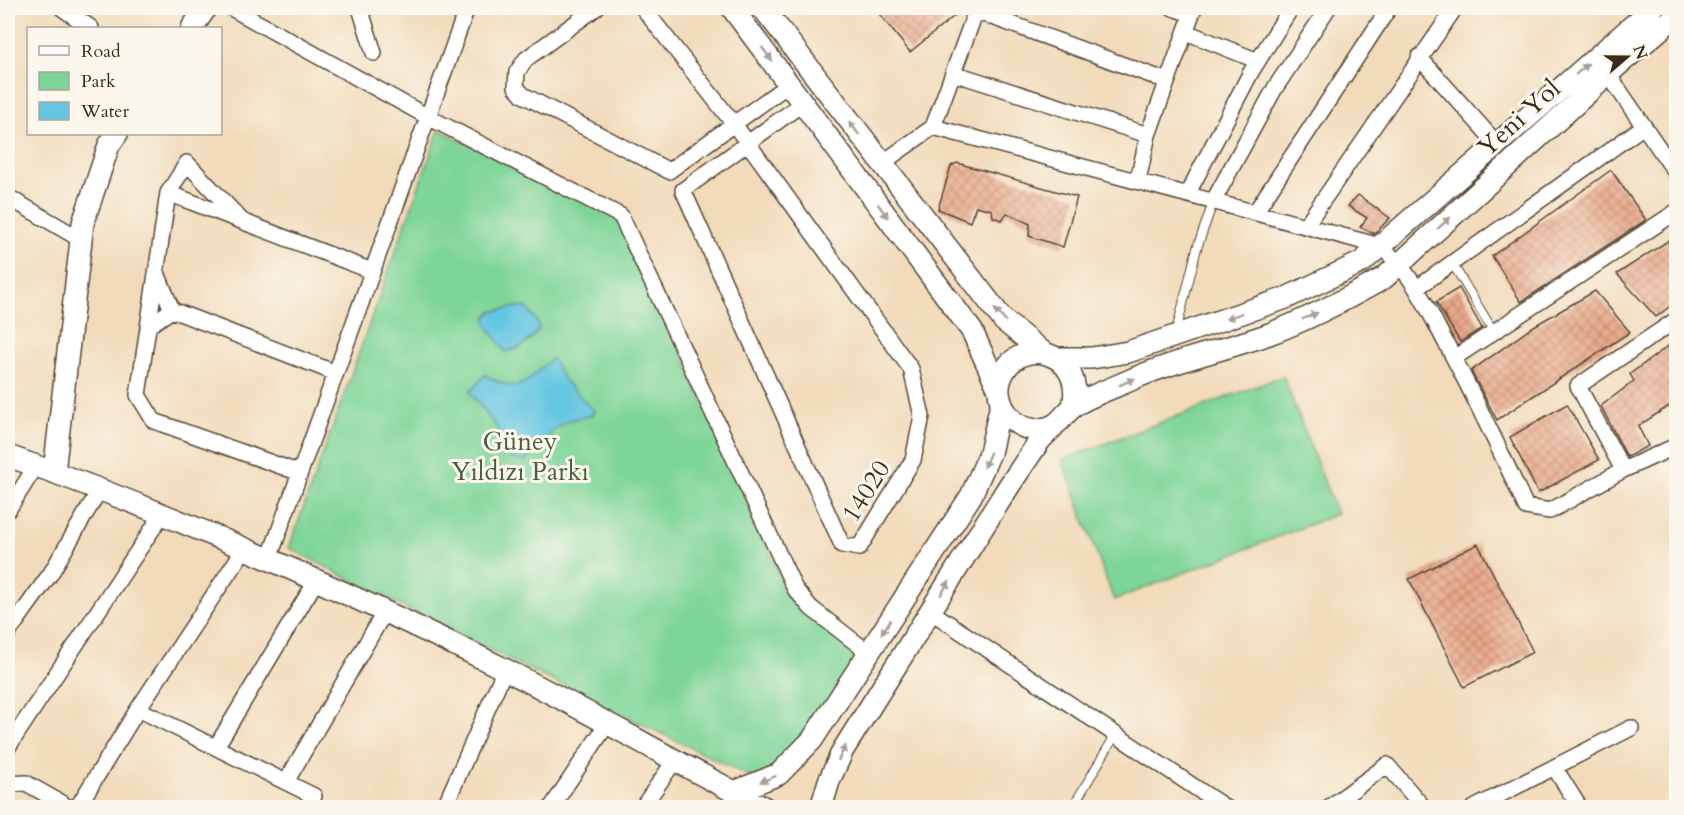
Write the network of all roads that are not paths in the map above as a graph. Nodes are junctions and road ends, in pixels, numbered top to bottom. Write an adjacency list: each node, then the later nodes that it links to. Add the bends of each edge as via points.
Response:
1 (62, 8): 19 (street)
2 (206, 8): 20 (main road)
3 (231, 8): 30 (street)
4 (360, 8): 22 (street)
5 (467, 8): 30 (street)
6 (596, 8): 39 (street, via 526,59 517,72 516,87 523,95)
7 (643, 8): 31 (street)
8 (732, 8): 28 (main road, one-way to 28)
9 (763, 8): 38 (main road, one-way to 9)
10 (1173, 8): 17 (street)
11 (1328, 8): 46 (street, via 1275,88)
12 (1389, 8): 47 (street)
13 (1455, 8): 23 (street)
14 (1653, 8): 37 (main road, one-way to 14)
15 (977, 9): 25 (street); 27 (street)
16 (1286, 9): 24 (street)
17 (1193, 11): 21 (street)
18 (1677, 16): 26 (main road, Yeni Yol)
19 (90, 27)
20 (193, 27)
21 (1186, 32): 24 (street); 27 (street)
22 (374, 53)
23 (1419, 57): 37 (street); 50 (street)
24 (1258, 61): 44 (street)
25 (953, 73): 33 (street); 35 (street)
26 (1608, 74): 32 (street); 53 (main road, Yeni Yol, one-way to 26)
27 (1167, 81): 35 (street)
28 (789, 84): 29 (main road); 31 (street)
29 (803, 104): 36 (street); 66 (main road, one-way to 66, via 972,331)
30 (428, 117): 56 (street); 83 (street, via 621,216 795,589 811,608)
31 (734, 124): 36 (street); 39 (street)
32 (1644, 126): 40 (street); 54 (street)
33 (933, 127): 38 (street); 41 (street)
34 (116, 135): 51 (main road, via 109,145 82,223)
35 (1148, 135): 41 (street)
36 (747, 144): 42 (street); 42 (street, 14020, via 911,369 922,416 914,460 858,548 842,545)
37 (1497, 144): 52 (main road)
38 (881, 164): 63 (main road, one-way to 38, via 1004,321)
39 (669, 171): 42 (street, via 672,184)
40 (1677, 173)
41 (1138, 180): 44 (street)
42 (683, 190)
43 (168, 193): 49 (street); 49 (street, via 187,163); 55 (street)
44 (1188, 193): 46 (street)
45 (8, 197): 51 (street)
46 (1214, 200): 47 (street); 62 (lane)
47 (1256, 211): 50 (street)
48 (1677, 212): 61 (street)
49 (242, 221): 56 (street)
50 (1306, 225): 52 (street)
51 (81, 239): 71 (main road)
52 (1380, 246): 53 (street); 62 (main road, one-way to 62, via 1362,262 1287,298)
53 (1401, 263): 57 (street); 67 (main road, Yeni Yol, one-way to 53, via 1146,374 1269,334 1341,303 1384,279)
54 (1452, 263): 57 (street); 61 (lane)
55 (156, 270): 58 (street); 60 (street)
56 (372, 271): 65 (street)
57 (1417, 288): 64 (street)
58 (172, 310): 60 (street); 65 (street)
59 (1677, 320): 72 (street, via 1578,386)
60 (148, 326): 73 (street, via 138,395 154,421)
61 (1494, 332): 64 (street)
62 (1174, 336): 63 (main road, via 1128,352 1092,358)
63 (1051, 356): 66 (main road, via 1031,353 1018,357 1001,378); 67 (main road, via 1068,368 1075,380)
64 (1454, 358): 72 (street, via 1526,507 1550,511)
65 (336, 373): 73 (street)
66 (1000, 397): 68 (main road, via 1007,415 1018,424 1040,430); 83 (main road, one-way to 83, via 990,453 971,496)
67 (1073, 406): 68 (main road, via 1064,420)
68 (1053, 427): 80 (main road, one-way to 68, via 1009,486)
69 (1677, 446): 72 (street)
70 (8, 456): 71 (main road)
71 (45, 469): 74 (main road); 75 (street)
72 (1623, 470)
73 (300, 473): 78 (street)
74 (100, 489): 76 (main road); 82 (street, via 51,573)
75 (8, 510)
76 (163, 513): 77 (main road); 89 (street)
77 (245, 548): 78 (main road); 85 (street)
78 (269, 559): 79 (main road)
79 (315, 581): 81 (main road); 90 (street)
80 (930, 611): 88 (street); 104 (main road, one-way to 80, via 843,750)
81 (384, 613): 84 (main road); 93 (street)
82 (8, 633)
83 (869, 653): 95 (main road, one-way to 95, via 812,740 779,774)
84 (505, 669): 86 (main road); 101 (street)
85 (138, 709): 90 (street); 100 (street)
86 (607, 724): 91 (main road); 102 (street)
87 (1631, 728): 92 (street)
88 (1116, 734): 105 (lane); 106 (street)
89 (8, 747)
90 (216, 747): 93 (street)
91 (675, 760): 95 (main road); 103 (street)
92 (1554, 767): 108 (street); 109 (street)
93 (286, 782): 96 (street)
94 (8, 784): 99 (street, via 26,783)
95 (734, 792): 98 (main road)
96 (314, 796)
97 (1336, 805): 107 (street, via 1388,765)
98 (760, 806)
99 (70, 807)
100 (77, 807)
101 (444, 807)
102 (551, 807)
103 (642, 807)
104 (821, 807)
105 (1072, 807)
106 (1226, 807)
107 (1424, 807)
108 (1474, 807)
109 (1580, 807)

